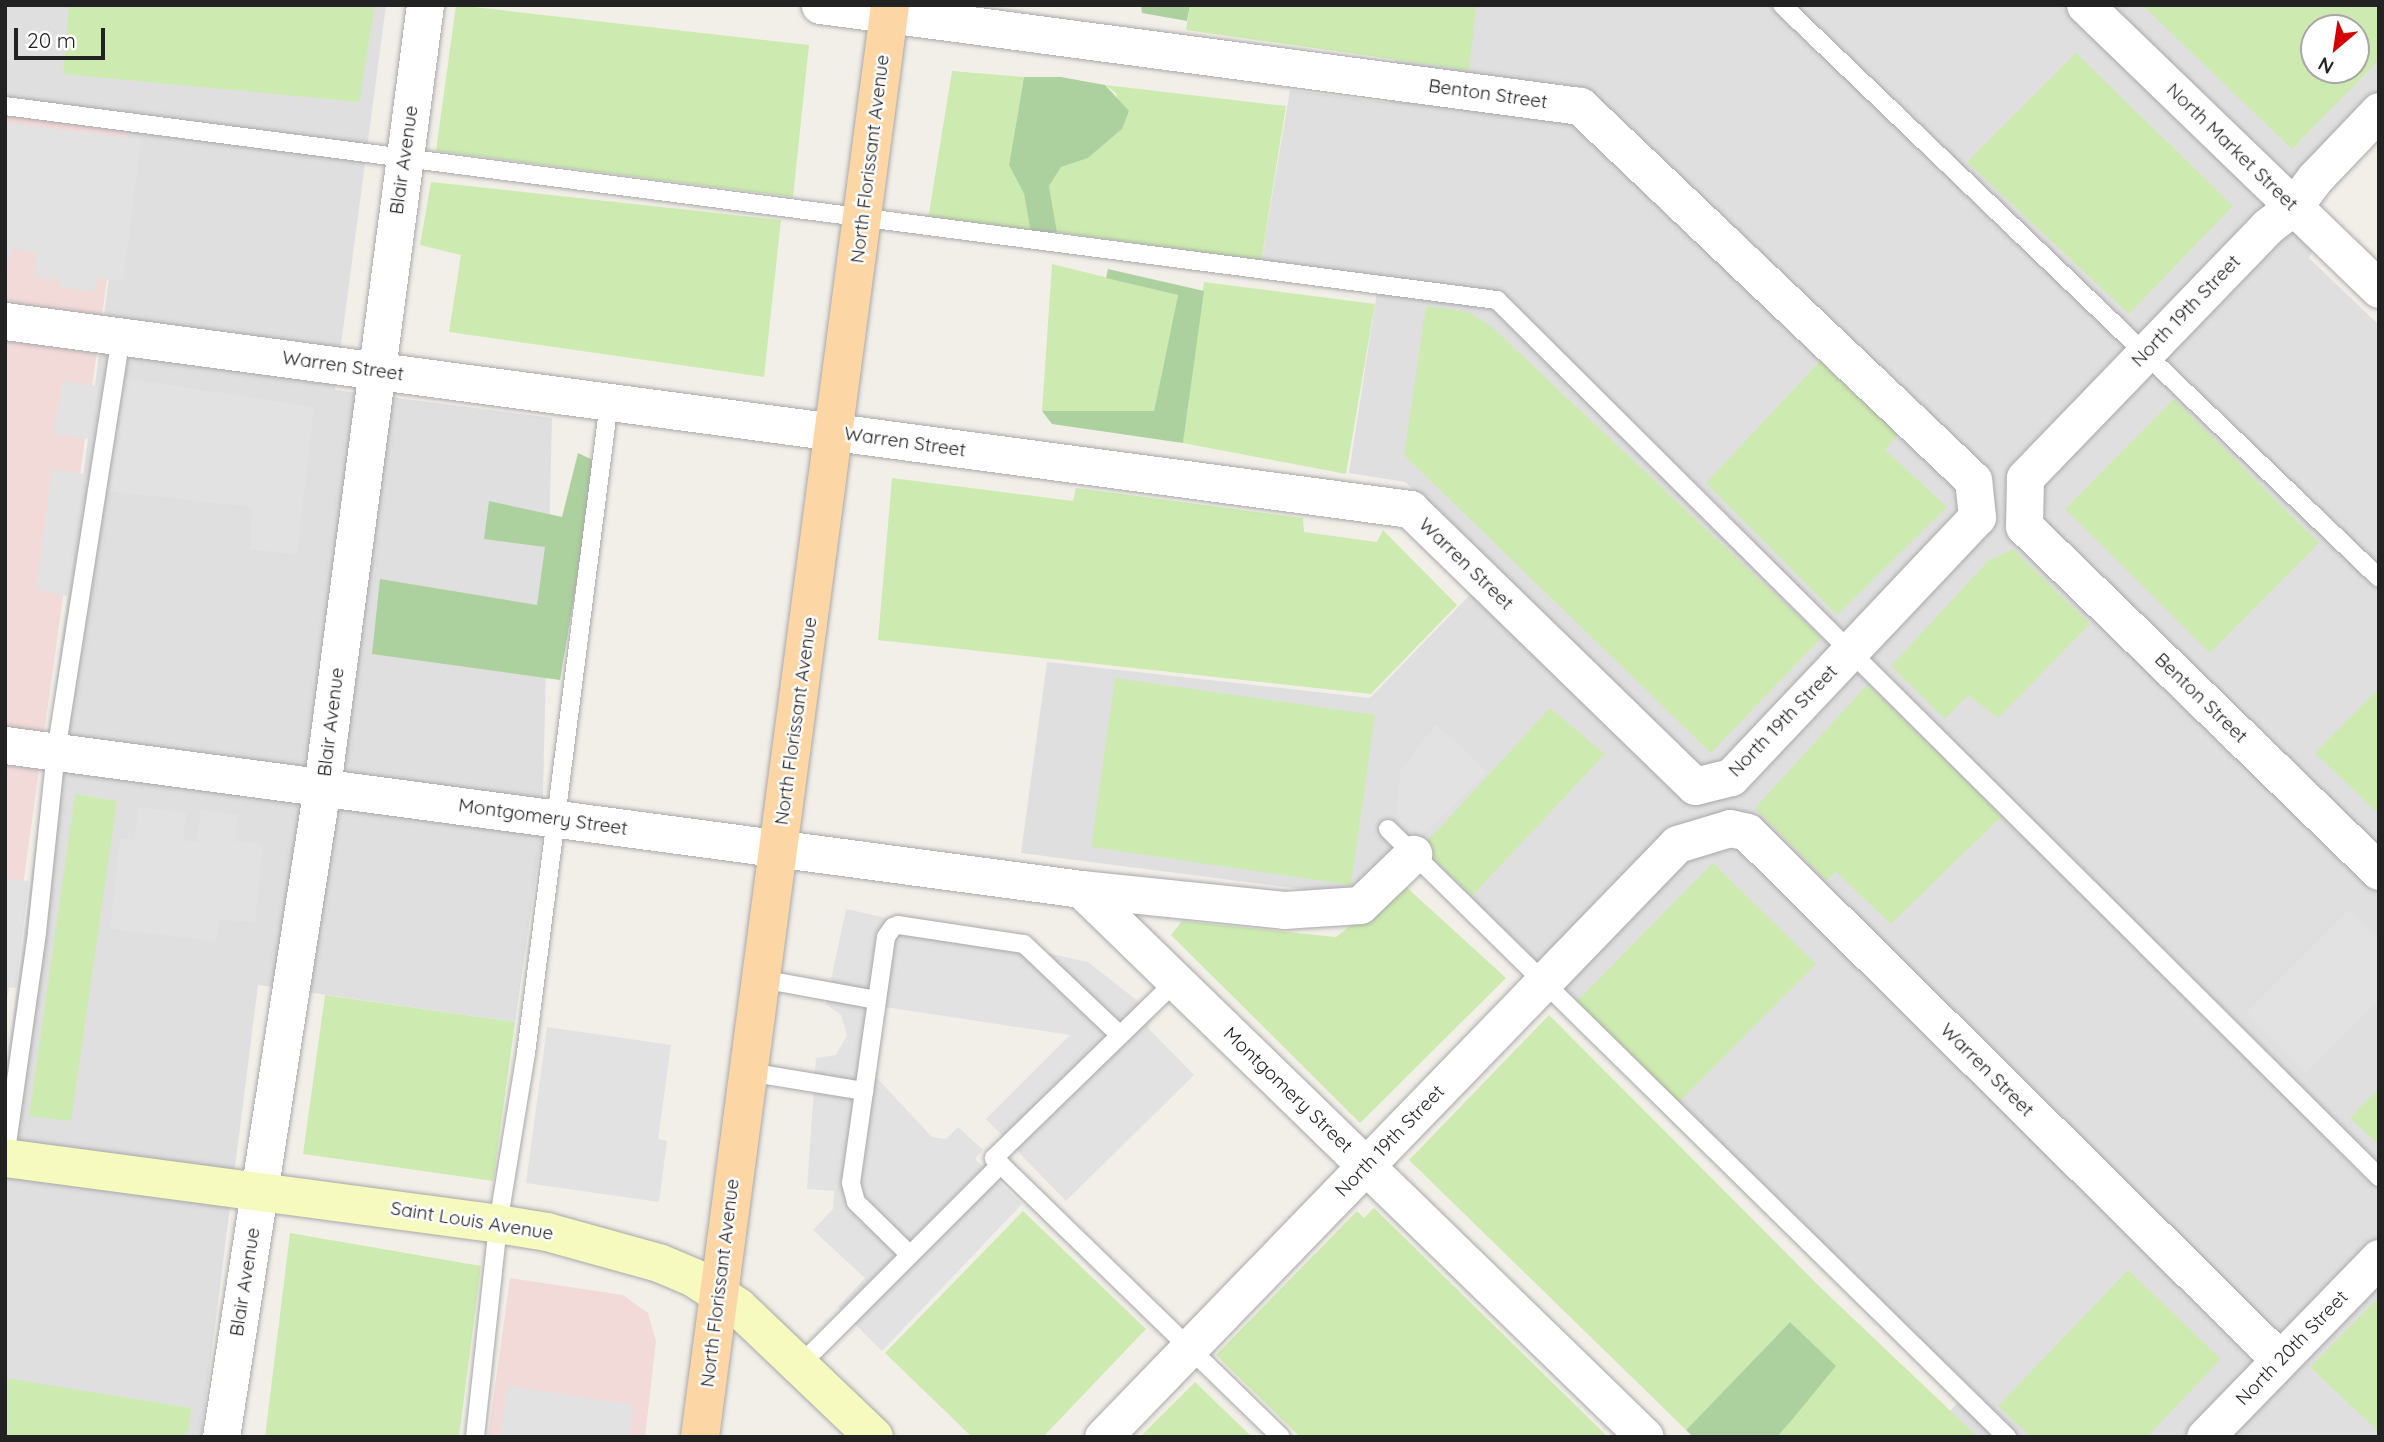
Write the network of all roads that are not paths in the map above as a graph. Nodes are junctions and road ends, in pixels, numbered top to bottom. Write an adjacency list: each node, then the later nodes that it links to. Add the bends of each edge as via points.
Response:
1 (425, 5): 8 (street, Blair Avenue)
2 (820, 5): 5 (street, Benton Street)
3 (1782, 5): 14 (lane)
4 (2085, 5): 9 (street, North Market Street)
5 (890, 10): 10 (main road, North Florissant Avenue); 18 (street, Benton Street, via 1580,106 1973,480)
6 (5, 106): 8 (lane)
7 (2379, 111): 9 (street, North 19th Street)
8 (405, 156): 10 (lane); 15 (street, Blair Avenue)
9 (2293, 207): 11 (street, North Market Street); 14 (street, North 19th Street, via 2268,226)
10 (863, 217): 17 (main road, North Florissant Avenue); 21 (lane, via 1497,300)
11 (2379, 289)
12 (5, 321): 13 (street, Warren Street)
13 (121, 337): 15 (street, Warren Street); 23 (lane)
14 (2146, 353): 19 (street, North 19th Street, via 2025,478); 20 (lane)
15 (376, 371): 16 (street, Warren Street); 25 (street, Blair Avenue)
16 (609, 402): 17 (street, Warren Street); 26 (lane)
17 (835, 432): 24 (street, Warren Street, via 1410,509); 29 (main road, North Florissant Avenue)
18 (1977, 517): 21 (street, North 19th Street)
19 (2024, 526): 30 (street, Benton Street)
20 (2379, 578)
21 (1850, 652): 24 (street, North 19th Street, via 1731,778); 42 (lane)
22 (5, 745): 23 (street, Montgomery Street)
23 (56, 752): 25 (street, Montgomery Street); 39 (lane)
24 (1695, 786)
25 (322, 787): 26 (street, Montgomery Street); 43 (street, Blair Avenue)
26 (556, 818): 29 (street, Montgomery Street); 44 (lane)
27 (1400, 841): 31 (street, Montgomery Street, via 1368,899 1344,908 1284,910); 34 (lane)
28 (1677, 845): 34 (street, North 19th Street); 49 (street, Warren Street, via 1730,828 1748,832)
29 (779, 848): 31 (street, Montgomery Street); 32 (main road, North Florissant Avenue)
30 (2379, 871)
31 (1081, 889): 33 (street, Montgomery Street)
32 (761, 979): 35 (lane); 37 (main road, North Florissant Avenue)
33 (1176, 981): 36 (lane); 41 (street, Montgomery Street)
34 (1543, 982): 41 (street, North 19th Street); 58 (lane)
35 (877, 1000): 36 (lane, via 886,937 898,925 1024,944); 38 (lane)
36 (1119, 1034): 40 (lane, via 994,1158)
37 (748, 1072): 38 (lane); 47 (main road, North Florissant Avenue)
38 (864, 1091): 45 (lane, via 852,1195)
39 (5, 1158): 43 (street, Saint Louis Avenue)
40 (1001, 1164): 45 (lane); 48 (lane)
41 (1366, 1166): 48 (street, North 19th Street); 57 (street, Montgomery Street)
42 (2379, 1177)
43 (259, 1191): 44 (street, Saint Louis Avenue); 51 (street, Blair Avenue)
44 (498, 1224): 47 (street, Saint Louis Avenue, via 547,1232 659,1263); 52 (lane)
45 (910, 1255): 50 (lane)
46 (2379, 1258): 49 (street, North 20th Street)
47 (719, 1292): 50 (street, Saint Louis Avenue); 53 (main road, North Florissant Avenue)
48 (1189, 1348): 55 (street, North 19th Street); 56 (lane)
49 (2280, 1360): 59 (street, North 20th Street)
50 (800, 1365): 54 (street, Saint Louis Avenue)
51 (221, 1437)
52 (475, 1437)
53 (700, 1437)
54 (874, 1437)
55 (1103, 1437)
56 (1281, 1437)
57 (1645, 1437)
58 (2007, 1437)
59 (2205, 1437)

